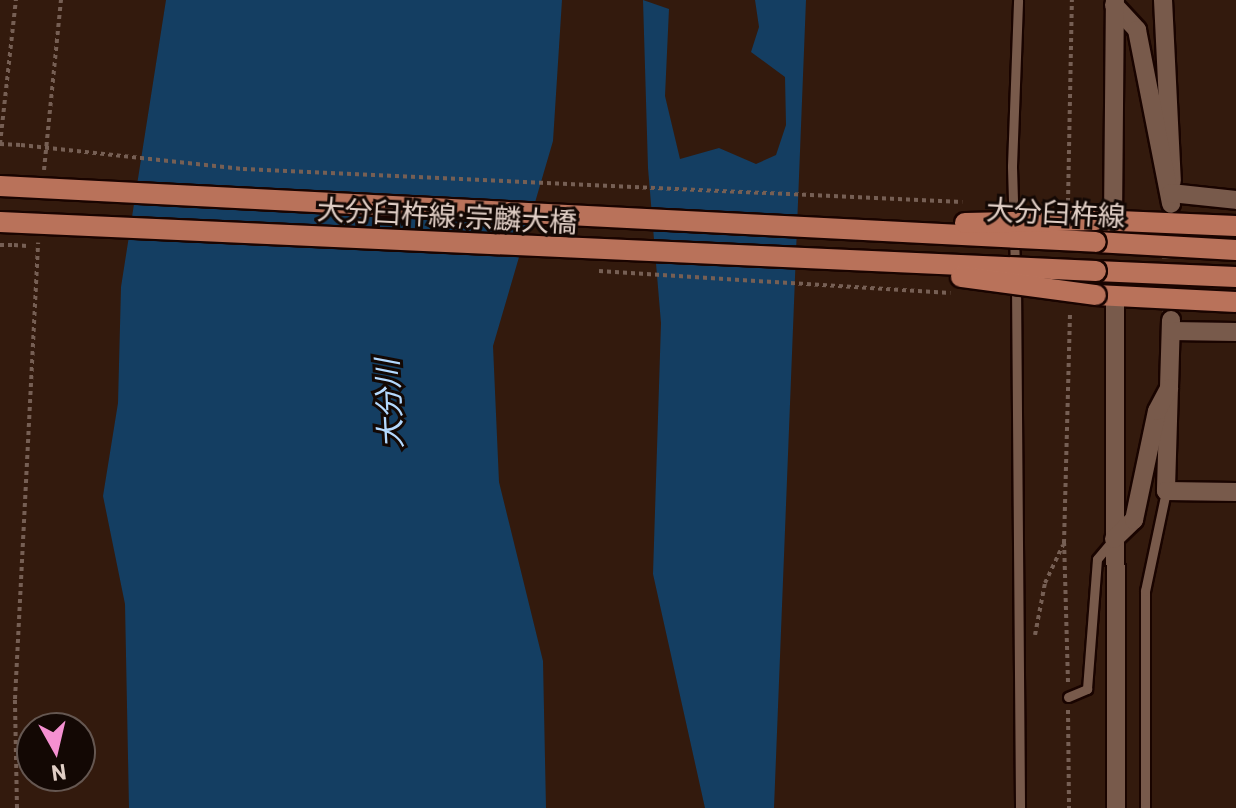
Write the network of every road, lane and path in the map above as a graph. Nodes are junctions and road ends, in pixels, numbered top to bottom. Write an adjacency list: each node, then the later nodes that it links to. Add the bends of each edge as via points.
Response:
1 (16, 0): 7 (path)
2 (61, 0): 8 (path)
3 (1018, 0): 37 (lane, via 1012,166)
4 (1072, 0): 14 (path)
5 (1163, 0): 10 (street)
6 (1114, 2): 10 (street, via 1137,30 1171,204); 15 (street)
7 (0, 144): 12 (path, bridge, via 243,169)
8 (43, 184)
9 (0, 186): 18 (main road, 大分臼杵線;宗麟大橋, bridge)
10 (1171, 193): 11 (street)
11 (1236, 200)
12 (970, 202)
13 (1064, 207): 15 (path)
14 (1069, 216)
15 (1096, 216): 17 (main road); 18 (main road, bridge)
16 (0, 222): 23 (main road, 大分臼杵線;宗麟大橋, bridge)
17 (1236, 226)
18 (874, 230): 22 (main road, 大分臼杵線, bridge)
19 (39, 231): 39 (path, via 15,683)
20 (0, 245): 21 (path, bridge)
21 (45, 246)
22 (1236, 250)
23 (891, 264): 25 (main road, 大分臼杵線, bridge); 27 (main road, bridge)
24 (592, 271): 26 (path, bridge)
25 (1236, 277)
26 (953, 293)
27 (1097, 299): 28 (main road); 29 (path); 35 (street)
28 (1236, 302)
29 (1067, 303)
30 (1070, 309): 36 (path)
31 (1236, 332): 32 (street, via 1171,326)
32 (1171, 384): 33 (street); 35 (street, via 1157,411 1134,520)
33 (1166, 491): 34 (street); 43 (lane, via 1145,591)
34 (1236, 492)
35 (1114, 539): 38 (lane, via 1097,559 1087,689); 42 (street)
36 (1064, 543): 37 (path, via 1045,583 1033,642); 38 (path)
37 (1019, 651): 40 (lane)
38 (1068, 697): 41 (path)
39 (17, 808)
40 (1020, 808)
41 (1069, 808)
42 (1116, 808)
43 (1145, 808)

